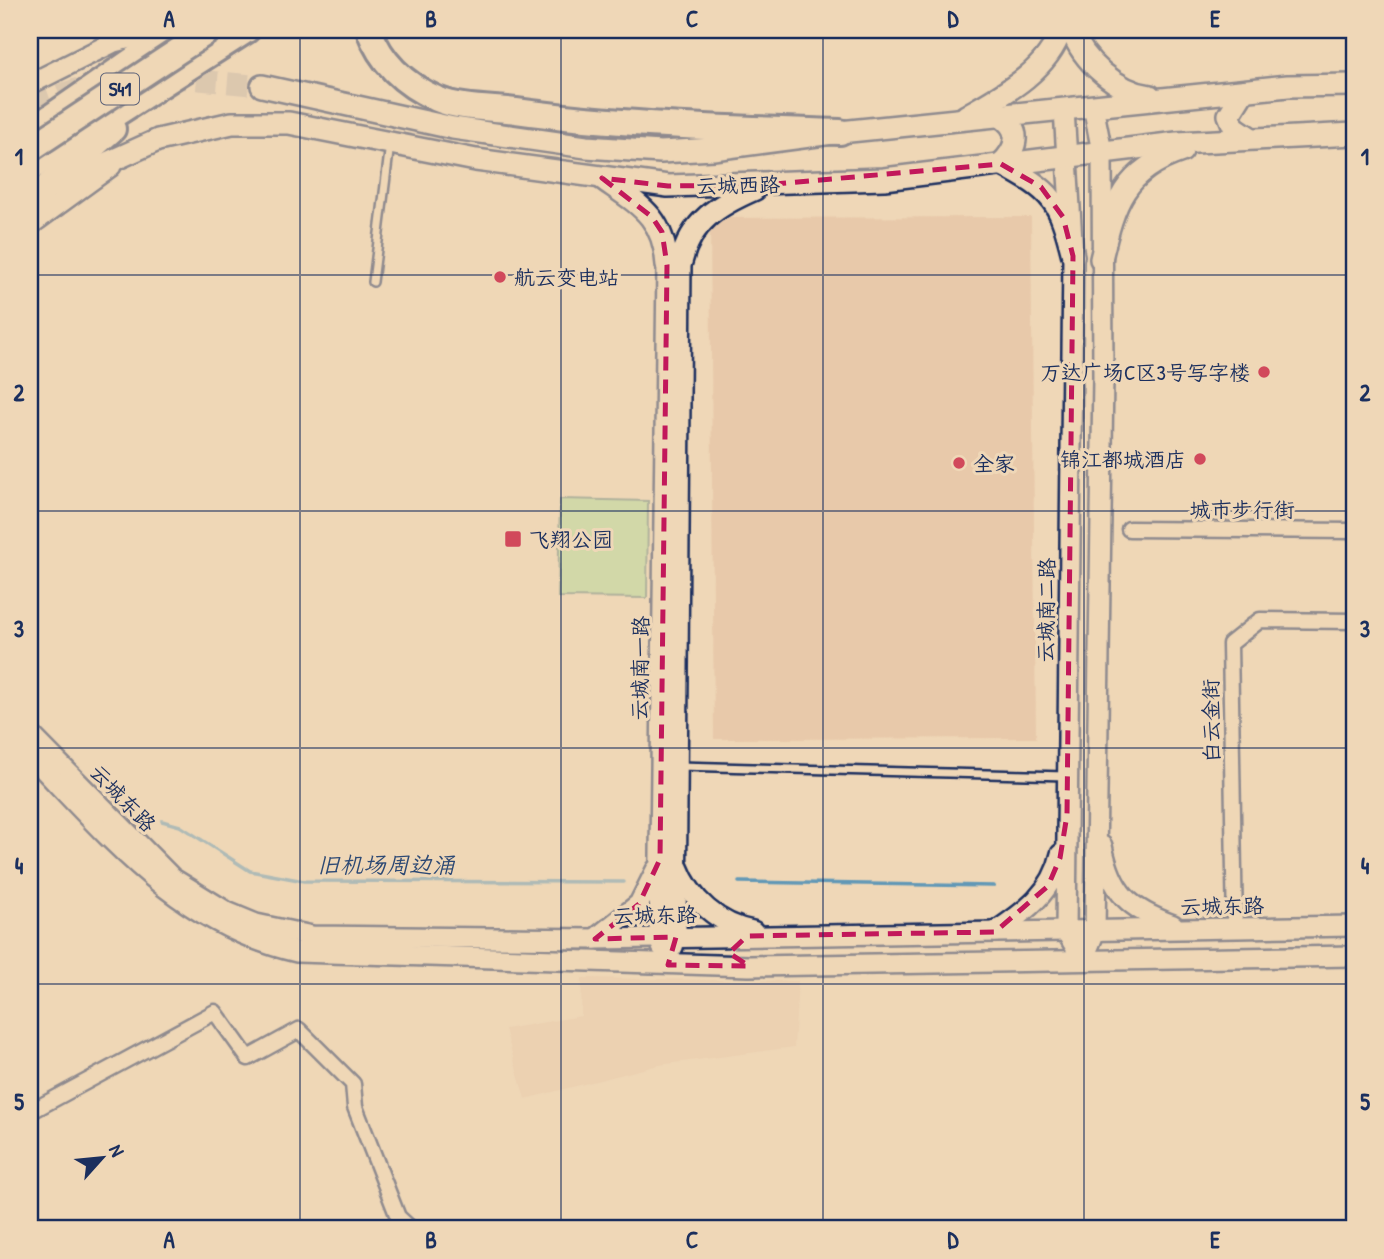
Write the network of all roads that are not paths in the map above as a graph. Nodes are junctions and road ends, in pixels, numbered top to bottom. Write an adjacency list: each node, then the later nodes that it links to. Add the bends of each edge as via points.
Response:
1 (210, 30): 23 (highway, S41, bridge)
2 (247, 30): 12 (highway)
3 (369, 30): 18 (highway, via 391,68 411,86 440,101 594,122)
4 (1060, 30): 16 (main road, via 1057,42 1030,74)
5 (1072, 30): 11 (main road, via 1089,58 1130,93)
6 (170, 32): 7 (street, via 114,42); 12 (street, via 176,44 169,61); 17 (highway)
7 (30, 84)
8 (1354, 85): 10 (main road, 云城西路)
9 (262, 86): 18 (main road, 云城西路, via 453,128 586,147 661,152 713,149)
10 (1244, 91): 11 (main road, 云城西路); 20 (main road, via 1230,116 1234,127)
11 (1166, 99): 13 (main road, 云城西路)
12 (133, 104): 28 (highway); 31 (highway, via 110,133)
13 (1093, 106): 14 (main road, 云城西路); 24 (street)
14 (1064, 110): 15 (main road, 云城西路); 26 (street, 云城南二路)
15 (1000, 116): 16 (main road, 云城西路); 27 (main road, via 1017,137)
16 (957, 121): 18 (main road, 云城西路)
17 (30, 131)
18 (840, 132)
19 (1354, 134): 20 (main road, 云城西路)
20 (1249, 137): 21 (main road, 云城西路)
21 (1217, 140): 24 (main road, 云城西路); 34 (main road, via 1153,161 1143,169 1122,194)
22 (390, 143): 25 (main road, 云城西路, via 289,123 232,122 186,132); 29 (main road, 云城西路); 36 (lane)
23 (30, 149)
24 (1102, 152): 26 (main road, 云城西路); 34 (street)
25 (129, 153): 31 (main road, 云城西路); 32 (street)
26 (1069, 156): 27 (main road, 云城西路); 33 (street, 云城南二路)
27 (1002, 164): 30 (main road, 云城西路, via 884,178); 33 (main road, via 1054,200)
28 (30, 169)
29 (602, 178): 30 (main road, 云城西路, via 668,186); 35 (main road, via 652,217)
30 (763, 185): 35 (main road, via 724,202 704,218)
31 (31, 200)
32 (30, 225)
33 (1073, 256): 43 (street, 云城南二路)
34 (1101, 259): 44 (street)
35 (674, 263): 42 (street, 云城南一路); 47 (street, 云城南一路)
36 (373, 282)
37 (1129, 529): 38 (street, 城市步行街)
38 (1354, 531)
39 (1354, 621): 50 (street, 白云金街, via 1260,620 1230,644)
40 (30, 734): 57 (street, 云城东路, via 172,878 256,924 312,936)
41 (30, 755): 60 (street, 云城东路, via 171,894 225,928 271,946 324,954)
42 (676, 765): 43 (lane); 47 (street, 云城南一路)
43 (1067, 776): 44 (street, via 1079,789 1089,789); 45 (street, 云城南二路)
44 (1097, 778): 46 (street)
45 (1067, 815): 51 (street, 云城南二路); 53 (street, via 1060,858 1048,886 1024,913)
46 (1096, 815): 49 (street, via 1116,889 1147,915); 52 (street)
47 (668, 860): 54 (street, via 705,908 744,930); 56 (street, 云城南一路); 57 (street, via 639,904)
48 (1354, 926): 50 (street, 云城东路)
49 (1185, 929): 50 (street, 云城东路); 52 (street, 云城东路)
50 (1236, 929)
51 (1066, 931): 52 (street, 云城东路); 53 (street, 云城东路); 59 (street)
52 (1095, 931): 59 (street)
53 (995, 932): 54 (street, 云城东路)
54 (775, 935): 55 (street, 云城东路)
55 (747, 936): 56 (street, 云城东路); 61 (street, via 736,952)
56 (667, 937): 57 (street, 云城东路); 60 (street, 云城南一路)
57 (595, 939)
58 (1354, 956): 59 (street, 云城东路)
59 (1083, 960): 61 (street, 云城东路)
60 (668, 965): 61 (street, 云城东路)
61 (749, 966)
62 (30, 1112): 63 (street, via 215,1012 248,1058 299,1030 353,1084 355,1107 398,1217)
63 (411, 1229)

